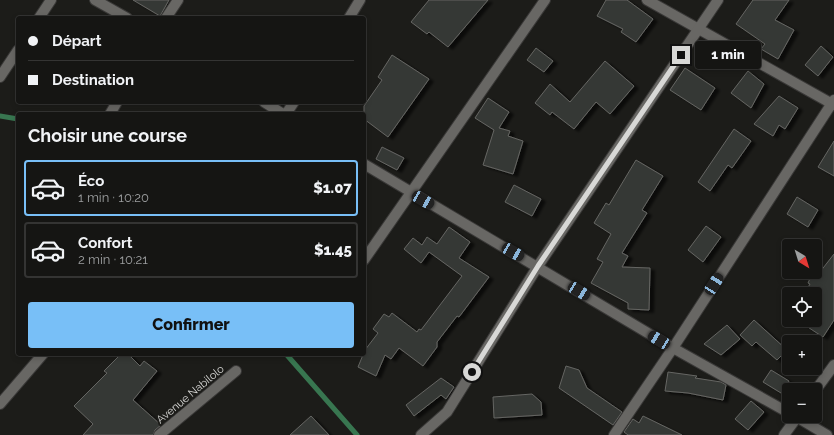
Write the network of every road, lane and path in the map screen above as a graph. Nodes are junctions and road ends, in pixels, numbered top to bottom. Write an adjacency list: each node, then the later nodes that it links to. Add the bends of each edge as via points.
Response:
1 (50, 0): 8 (street)
2 (95, 0): 9 (street)
3 (178, 0): 10 (street)
4 (360, 0): 11 (street)
5 (545, 0): 19 (street)
6 (647, 0): 12 (street)
7 (718, 0): 12 (street)
8 (40, 16)
9 (124, 16)
10 (167, 16)
11 (350, 16)
12 (698, 28): 15 (street); 21 (street)
13 (16, 53): 14 (street)
14 (0, 77)
15 (833, 103): 22 (street)
16 (268, 104): 17 (street)
17 (282, 112)
18 (366, 165): 19 (street)
19 (410, 192): 20 (street); 21 (street)
20 (366, 257)
21 (538, 266): 22 (street); 32 (street, via 447,412)
22 (673, 348): 28 (street); 33 (street)
23 (41, 356): 27 (street)
24 (834, 364): 26 (street)
25 (236, 371): 31 (street, Avenue Nabilolo)
26 (821, 383)
27 (0, 404)
28 (782, 408)
29 (791, 423): 34 (street)
30 (808, 423): 35 (street)
31 (159, 435)
32 (421, 435)
33 (614, 435)
34 (784, 435)
35 (827, 435)

